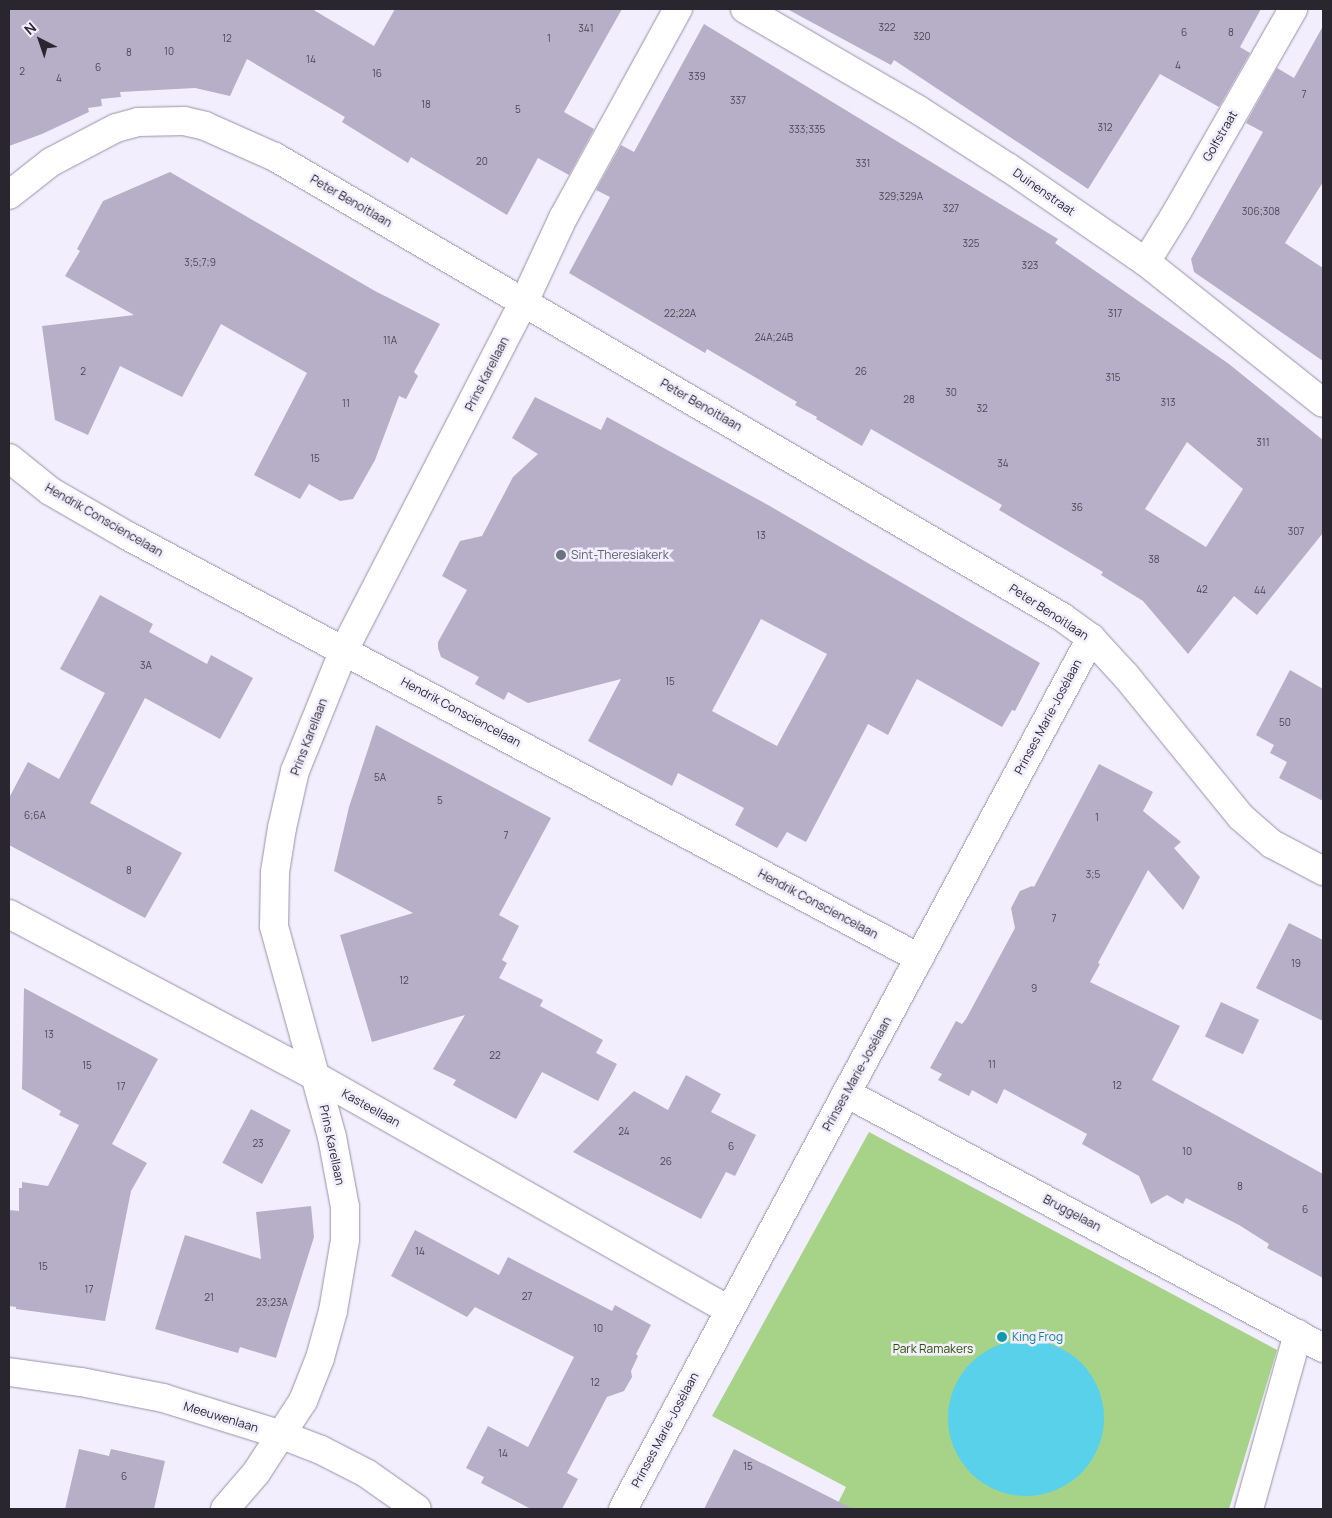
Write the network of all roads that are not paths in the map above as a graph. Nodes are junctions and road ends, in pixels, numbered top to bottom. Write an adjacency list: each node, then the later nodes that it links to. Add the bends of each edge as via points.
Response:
1 (678, 9): 6 (street, Prins Karellaan, via 563,218)
2 (745, 9): 5 (street, Duinenstraat, via 918,109)
3 (1293, 9): 5 (street, Golfstraat)
4 (9, 195): 6 (street, Peter Benoitlaan, via 51,162 116,128 161,120 184,120 275,157)
5 (1146, 262): 7 (street, Duinenstraat)
6 (524, 302): 9 (street, Peter Benoitlaan, via 1046,607); 10 (street, Prins Karellaan)
7 (1323, 403)
8 (9, 458): 10 (street, Hendrik Consciencelaan, via 50,491 83,510)
9 (1091, 638): 11 (street, Peter Benoitlaan, via 1241,817 1272,844); 13 (street, Prinses Marie-Josélaan)
10 (344, 650): 13 (street, Hendrik Consciencelaan); 14 (street, Prins Karellaan, via 295,771 275,872 274,926)
11 (1323, 871)
12 (9, 914): 14 (street, Kasteellaan)
13 (919, 958): 15 (street, Prinses Marie-Josélaan)
14 (317, 1077): 16 (street, Kasteellaan); 20 (street, Prins Karellaan, via 339,1172 345,1207 345,1240 341,1275 320,1358 303,1401)
15 (846, 1093): 16 (street, Prinses Marie-Josélaan); 17 (street, Bruggelaan)
16 (729, 1310): 23 (street, Prinses Marie-Josélaan)
17 (1298, 1334): 18 (street, Bruggelaan); 24 (street)
18 (1323, 1348)
19 (9, 1372): 20 (street, Meeuwenlaan, via 164,1398)
20 (282, 1436): 21 (street, Prins Karellaan); 22 (street, Meeuwenlaan, via 319,1449 366,1474)
21 (225, 1509)
22 (416, 1509)
23 (622, 1509)
24 (1249, 1509)

